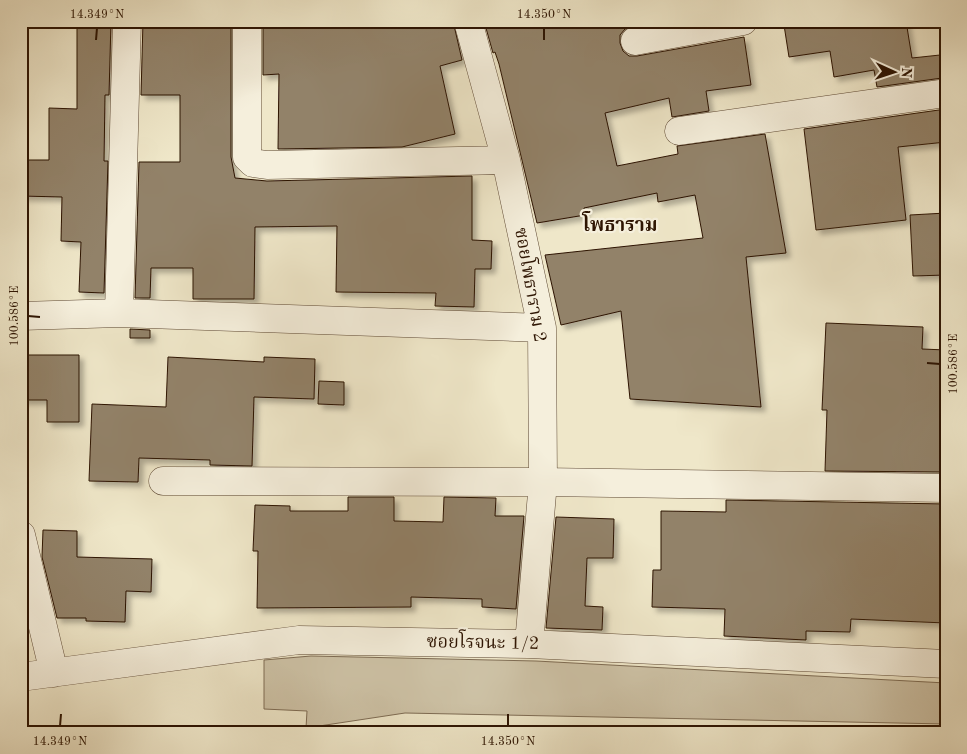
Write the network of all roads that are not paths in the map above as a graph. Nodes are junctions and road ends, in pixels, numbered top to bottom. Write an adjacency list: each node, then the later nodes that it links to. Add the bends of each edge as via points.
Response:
1 (127, 21): 9 (street)
2 (247, 21): 8 (street, via 248,157 253,163)
3 (468, 21): 8 (street, ซอยโพธาราม 2)
4 (743, 21): 5 (street)
5 (635, 41)
6 (946, 93): 7 (street)
7 (679, 131)
8 (506, 160): 11 (street, ซอยโพธาราม 2)
9 (119, 313): 10 (street); 11 (street)
10 (21, 316)
11 (542, 328): 13 (street, ซอยโพธาราม 2)
12 (163, 481): 13 (street)
13 (543, 482): 14 (street); 16 (street, ซอยโพธาราม 2)
14 (946, 488)
15 (21, 535): 18 (street)
16 (529, 644): 17 (street, ซอยโรจนะ 1/2); 18 (street, ซอยโรจนะ 1/2, via 299,640)
17 (946, 664)
18 (54, 672): 19 (street, ซอยโรจนะ 1/2)
19 (21, 677)

